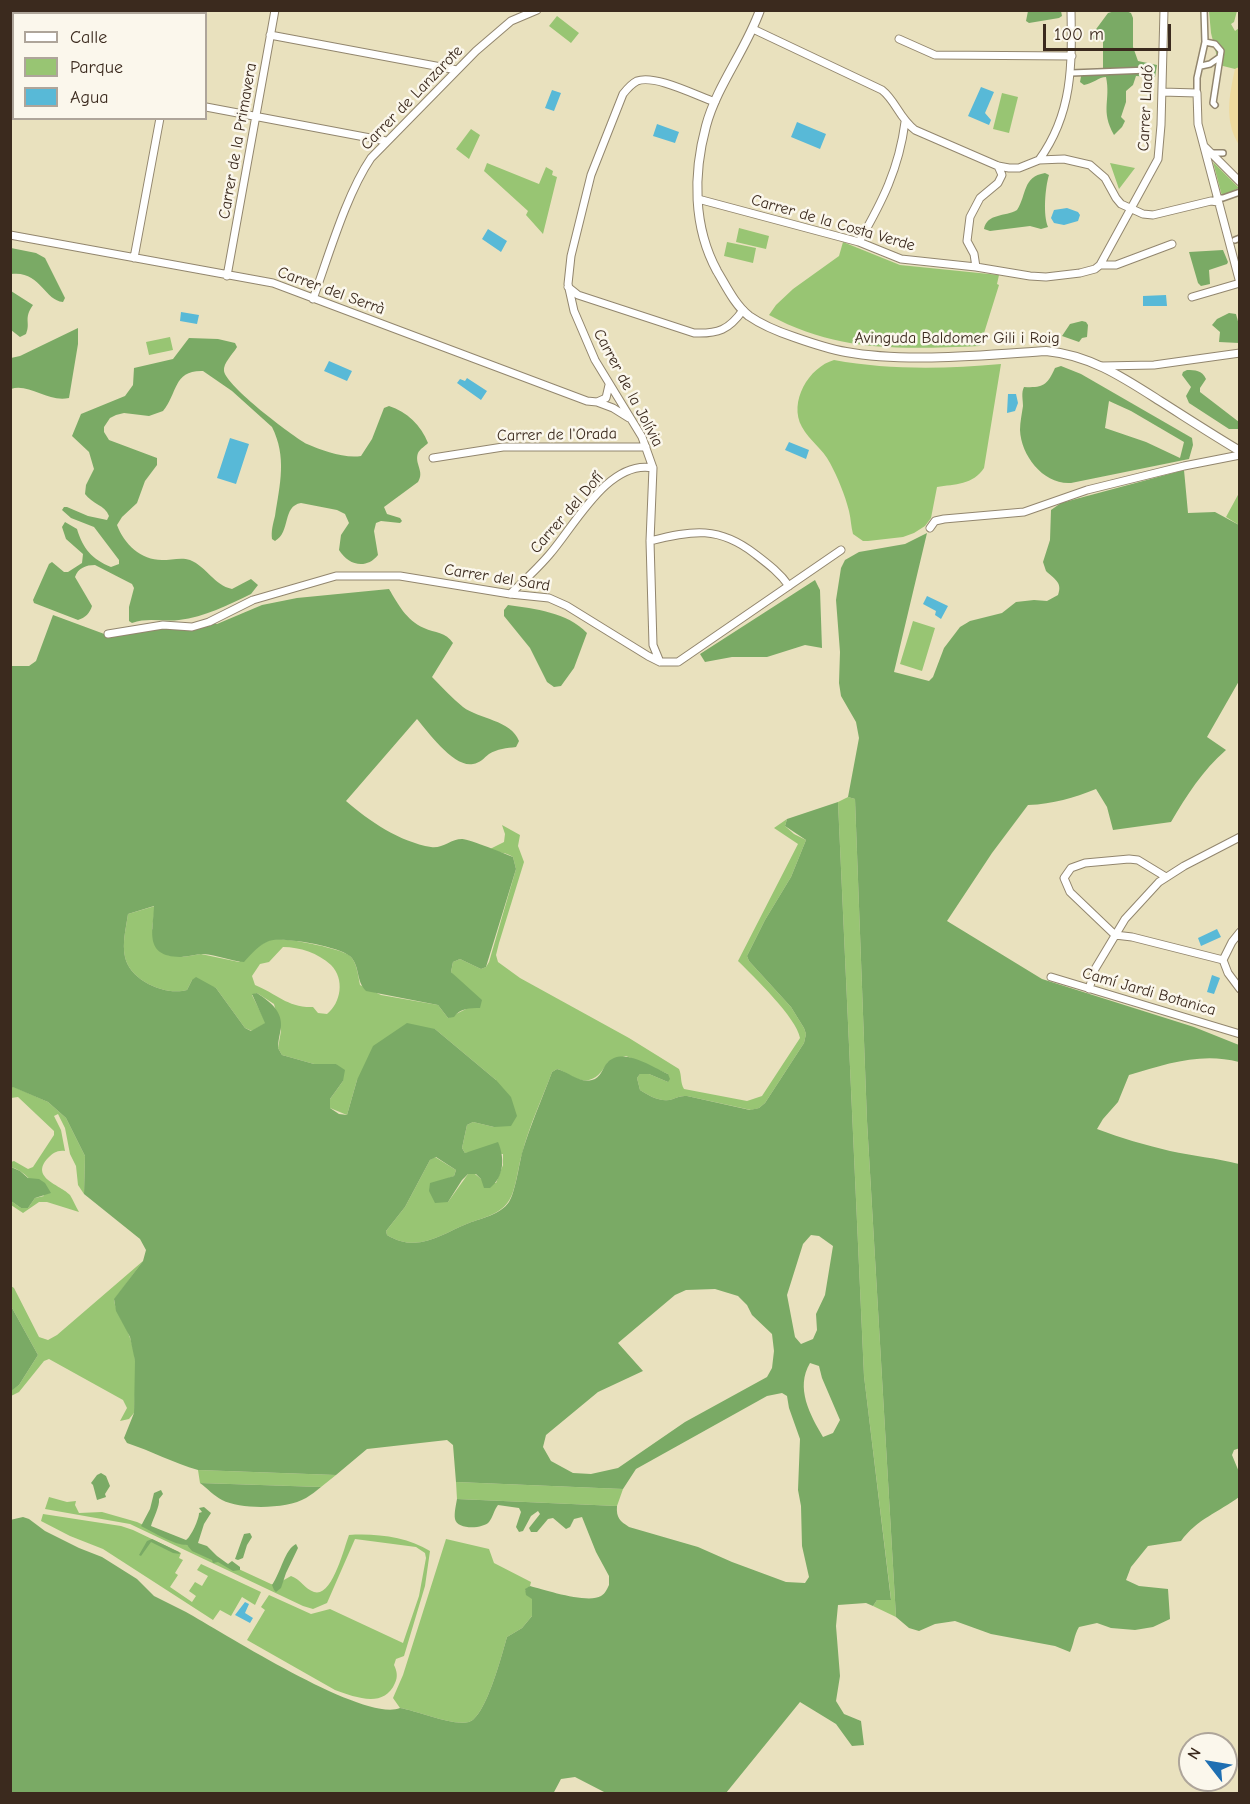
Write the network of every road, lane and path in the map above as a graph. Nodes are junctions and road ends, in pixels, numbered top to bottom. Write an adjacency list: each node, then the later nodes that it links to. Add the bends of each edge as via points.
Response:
1 (275, 10): 10 (street, Carrer de la Primavera)
2 (508, 10): 8 (street)
3 (537, 10): 8 (street, Carrer de Lanzarote)
4 (1071, 10): 13 (street)
5 (1164, 10): 19 (street, Carrer Lladó)
6 (1204, 10): 12 (street)
7 (758, 11): 9 (street, Avinguda Baldomer Gili i Roig)
8 (511, 21): 16 (street, Carrer de Lanzarote)
9 (753, 29): 21 (street, Avinguda Baldomer Gili i Roig); 26 (street, via 882,90)
10 (270, 35): 16 (street); 24 (street, Carrer de la Primavera)
11 (899, 39): 13 (street, via 935,55)
12 (1205, 42): 14 (street, via 1218,47); 15 (street)
13 (1072, 56): 18 (street)
14 (1220, 57): 15 (street); 22 (street)
15 (1201, 66): 20 (street)
16 (457, 70): 27 (street, Carrer de Lanzarote)
17 (1149, 70): 18 (street)
18 (1071, 73): 31 (street, via 1055,131)
19 (1162, 92): 20 (street); 37 (street, Carrer Lladó, via 1158,159)
20 (1197, 93): 28 (street, via 1198,124)
21 (715, 102): 35 (street, Avinguda Baldomer Gili i Roig, via 701,151); 46 (street, Carrer de la Jolívia, via 651,80 639,80 623,94 591,175 571,256)
22 (1215, 105)
23 (207, 108): 24 (street)
24 (256, 117): 27 (street); 44 (street, Carrer de la Primavera)
25 (160, 120): 41 (street)
26 (904, 122): 32 (street); 39 (street, via 894,173)
27 (386, 141): 49 (street, Carrer de Lanzarote, via 364,169)
28 (1205, 147): 29 (street); 36 (street)
29 (1212, 153): 30 (street); 33 (street)
30 (1223, 153)
31 (1039, 160): 32 (street, via 1019,168); 37 (street, via 1064,159 1090,165)
32 (999, 166): 43 (street, via 1002,176 980,198 970,217 968,242)
33 (1239, 182)
34 (1239, 192): 36 (street)
35 (698, 199): 39 (street, Carrer de la Costa Verde); 50 (street, Avinguda Baldomer Gili i Roig, via 707,251)
36 (1217, 200): 37 (street, via 1153,215); 45 (street)
37 (1129, 209): 42 (street, Carrer Lladó)
38 (10, 235): 41 (street, Carrer del Serrà)
39 (859, 242): 43 (street, Carrer de la Costa Verde, via 901,259)
40 (1172, 244): 42 (street, Carrer de la Costa Verde, via 1116,265)
41 (134, 258): 44 (street, Carrer del Serrà)
42 (1100, 265): 43 (street, Carrer de la Costa Verde, via 1080,273 1046,276)
43 (976, 267)
44 (227, 276): 49 (street, Carrer del Serrà, via 273,284)
45 (1239, 283): 47 (street)
46 (568, 287): 48 (street); 51 (street, Carrer de la Jolívia)
47 (1192, 297)
48 (587, 298): 50 (street, via 694,333 729,327); 51 (street, via 577,302)
49 (313, 299): 55 (street, Carrer del Serrà)
50 (743, 310): 53 (street, Avinguda Baldomer Gili i Roig, via 785,334 845,352 930,356 1046,351)
51 (574, 311): 54 (street, Carrer de la Jolívia)
52 (1239, 353): 53 (street, via 1154,365)
53 (1101, 366): 58 (street, Avinguda Baldomer Gili i Roig)
54 (609, 385): 55 (street, via 606,398); 56 (street, Carrer de la Jolívia)
55 (597, 402): 56 (street, Carrer del Serrà)
56 (632, 419): 57 (street, Carrer de la Jolívia)
57 (646, 447): 59 (street, Carrer de l'Orada, via 503,447); 60 (street, Carrer de la Jolívia)
58 (1239, 453): 61 (street, via 1087,490 1024,512 944,519 935,521)
59 (433, 458)
60 (653, 468): 62 (street, Carrer de la Jolívia); 65 (street, Carrer del Dofí, via 633,468 618,474)
61 (930, 528)
62 (650, 541): 64 (street, via 684,532 709,532 731,538 770,565); 67 (street, Carrer de la Jolívia, via 653,645)
63 (841, 550): 64 (street)
64 (789, 586): 67 (street, via 678,662)
65 (510, 594): 66 (street, Carrer del Sard, via 400,576 336,576 254,600 192,627 163,625); 67 (street, Carrer del Sard, via 549,598 567,606)
66 (108, 634)
67 (660, 662)
68 (1239, 837): 69 (street)
69 (1166, 877): 71 (street, via 1125,919); 71 (street, via 1138,860 1106,860 1071,868 1064,878 1070,892)
70 (1239, 932): 72 (street)
71 (1115, 935): 72 (street); 75 (street, via 1095,969)
72 (1223, 960): 74 (street)
73 (1051, 977): 75 (street, Camí Jardi Botanica)
74 (1239, 988)
75 (1089, 989): 76 (street, Camí Jardi Botanica)
76 (1239, 1034)

